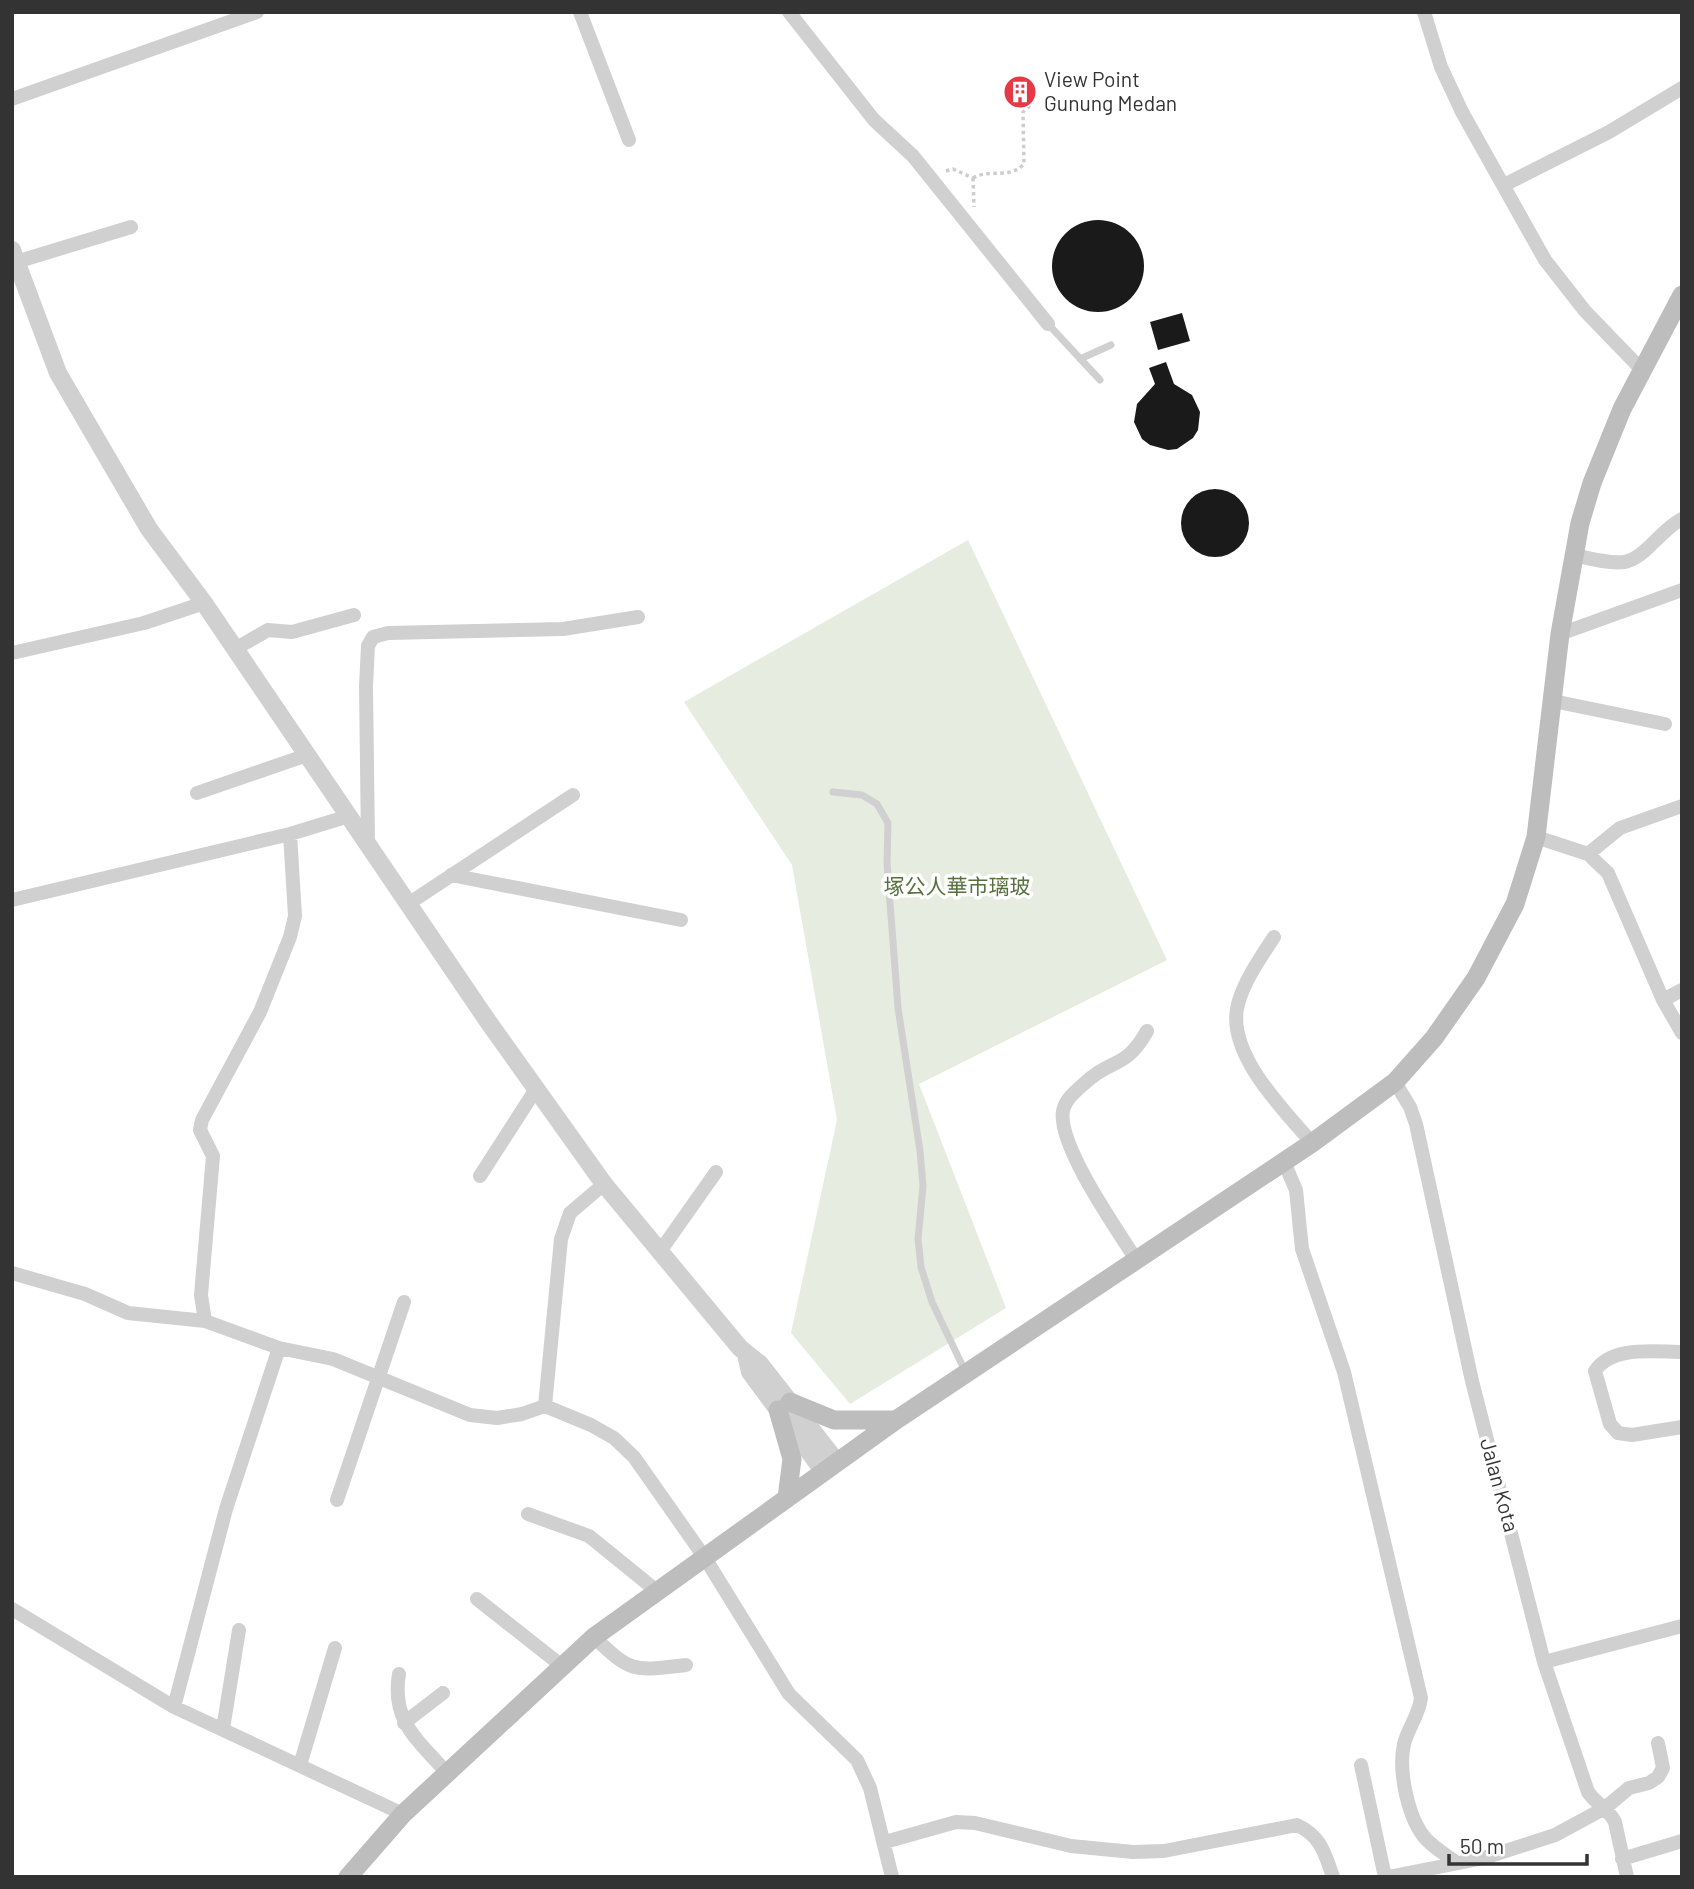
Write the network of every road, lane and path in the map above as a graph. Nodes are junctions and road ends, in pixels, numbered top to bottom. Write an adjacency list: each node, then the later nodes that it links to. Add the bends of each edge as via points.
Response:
1 (257, 12): 6 (street)
2 (580, 12): 8 (street)
3 (789, 12): 9 (street, via 874,120)
4 (1424, 12): 10 (street, via 1441,67)
5 (1682, 88): 10 (street, via 1609,132)
6 (12, 99)
7 (1032, 103): 9 (path, via 1023,112 1024,164 1017,171 982,173 973,178 953,169)
8 (629, 140)
9 (930, 177): 14 (street)
10 (1504, 185): 17 (street, via 1545,260)
11 (131, 227): 12 (street)
12 (14, 256): 22 (street, via 58,373 149,529)
13 (1682, 295): 17 (main road)
14 (1048, 324): 16 (lane)
15 (1111, 345): 16 (lane)
16 (1080, 359): 18 (lane)
17 (1642, 370): 20 (main road, via 1592,483)
18 (1100, 380)
19 (1682, 519): 20 (street, via 1629,560)
20 (1574, 555): 25 (main road)
21 (1682, 590): 25 (street)
22 (204, 603): 26 (street); 27 (street)
23 (354, 615): 26 (street, via 292,632 258,633)
24 (638, 617): 38 (street, via 563,629 373,637 368,646 366,686)
25 (1560, 634): 28 (main road)
26 (235, 649): 30 (street)
27 (12, 653)
28 (1553, 701): 29 (street); 37 (main road)
29 (1665, 724)
30 (307, 755): 32 (street); 35 (street)
31 (833, 792): 63 (lane, via 862,794 877,804 888,822 898,1008 921,1163 921,1267)
32 (197, 793)
33 (573, 795): 40 (street)
34 (1682, 806): 39 (street, via 1620,828)
35 (349, 816): 36 (street); 38 (street)
36 (290, 834): 41 (street); 60 (street, via 295,916 290,937 260,1012 200,1130 213,1156 201,1295)
37 (1536, 837): 39 (street); 49 (main road, via 1515,904 1476,978 1434,1038)
38 (368, 842): 42 (street)
39 (1588, 855): 46 (street, via 1608,873)
40 (451, 876): 42 (street); 43 (street)
41 (12, 900)
42 (408, 904): 50 (street)
43 (681, 920)
44 (1274, 937): 51 (street, via 1242,995 1236,1020 1257,1077)
45 (1682, 990): 46 (street)
46 (1663, 1000): 48 (street)
47 (1147, 1031): 57 (street, via 1128,1058 1089,1079 1063,1110 1073,1150 1093,1192)
48 (1682, 1033)
49 (1395, 1082): 51 (main road); 81 (street, Jalan Kota, via 1416,1124 1469,1369)
50 (536, 1089): 54 (street); 55 (street)
51 (1312, 1143): 52 (main road)
52 (1284, 1162): 57 (main road); 98 (street, via 1296,1190 1302,1249 1344,1372 1421,1698 1405,1744 1406,1787 1426,1839)
53 (716, 1172): 56 (street)
54 (480, 1176)
55 (604, 1184): 56 (street); 65 (street, via 570,1213 561,1239)
56 (661, 1250): 66 (street, via 746,1354 750,1371)
57 (1137, 1261): 63 (main road)
58 (12, 1273): 60 (street, via 75,1291 128,1313)
59 (404, 1302): 64 (street)
60 (205, 1321): 61 (street)
61 (279, 1348): 64 (street, via 333,1359); 86 (street, via 226,1509)
62 (1682, 1352): 68 (street, via 1651,1350 1621,1355 1606,1359 1595,1371 1610,1424 1618,1433 1632,1436)
63 (965, 1373): 67 (main road)
64 (378, 1379): 65 (street, via 470,1415 522,1415); 71 (street)
65 (545, 1406): 73 (street, via 614,1438 634,1457)
66 (784, 1406): 67 (main road, via 834,1420); 69 (street); 70 (main road, via 792,1459)
67 (896, 1420): 69 (main road)
68 (1682, 1427)
69 (831, 1467): 70 (main road)
70 (787, 1499): 73 (main road)
71 (337, 1500)
72 (527, 1514): 74 (street, via 589,1536)
73 (705, 1558): 74 (main road); 96 (street, via 789,1694 857,1760)
74 (658, 1592): 79 (main road)
75 (477, 1599): 83 (street)
76 (12, 1609): 86 (street)
77 (1682, 1626): 81 (street)
78 (239, 1630): 88 (street)
79 (594, 1637): 82 (street, via 618,1661 637,1670); 83 (main road)
80 (335, 1647): 90 (street)
81 (1544, 1662): 93 (street, Jalan Kota, via 1588,1792)
82 (686, 1665)
83 (562, 1666): 92 (main road)
84 (399, 1674): 87 (street, via 397,1706)
85 (443, 1693): 87 (street)
86 (174, 1707): 88 (street)
87 (404, 1723): 92 (street)
88 (223, 1729): 90 (street)
89 (1658, 1743): 93 (street, via 1663,1768 1658,1777 1629,1788)
90 (300, 1765): 94 (street)
91 (1361, 1765): 102 (street)
92 (446, 1772): 94 (main road)
93 (1605, 1808): 97 (street, Jalan Kota, via 1615,1822); 98 (street, via 1530,1845)
94 (402, 1814): 99 (main road)
95 (1682, 1841): 97 (street)
96 (886, 1842): 100 (street); 101 (street, via 965,1823 1071,1846 1164,1851 1297,1825 1320,1841)
97 (1622, 1859): 103 (street, Jalan Kota)
98 (1457, 1863): 102 (street)
99 (348, 1877)
100 (892, 1877)
101 (1334, 1877)
102 (1386, 1877)
103 (1627, 1877)

